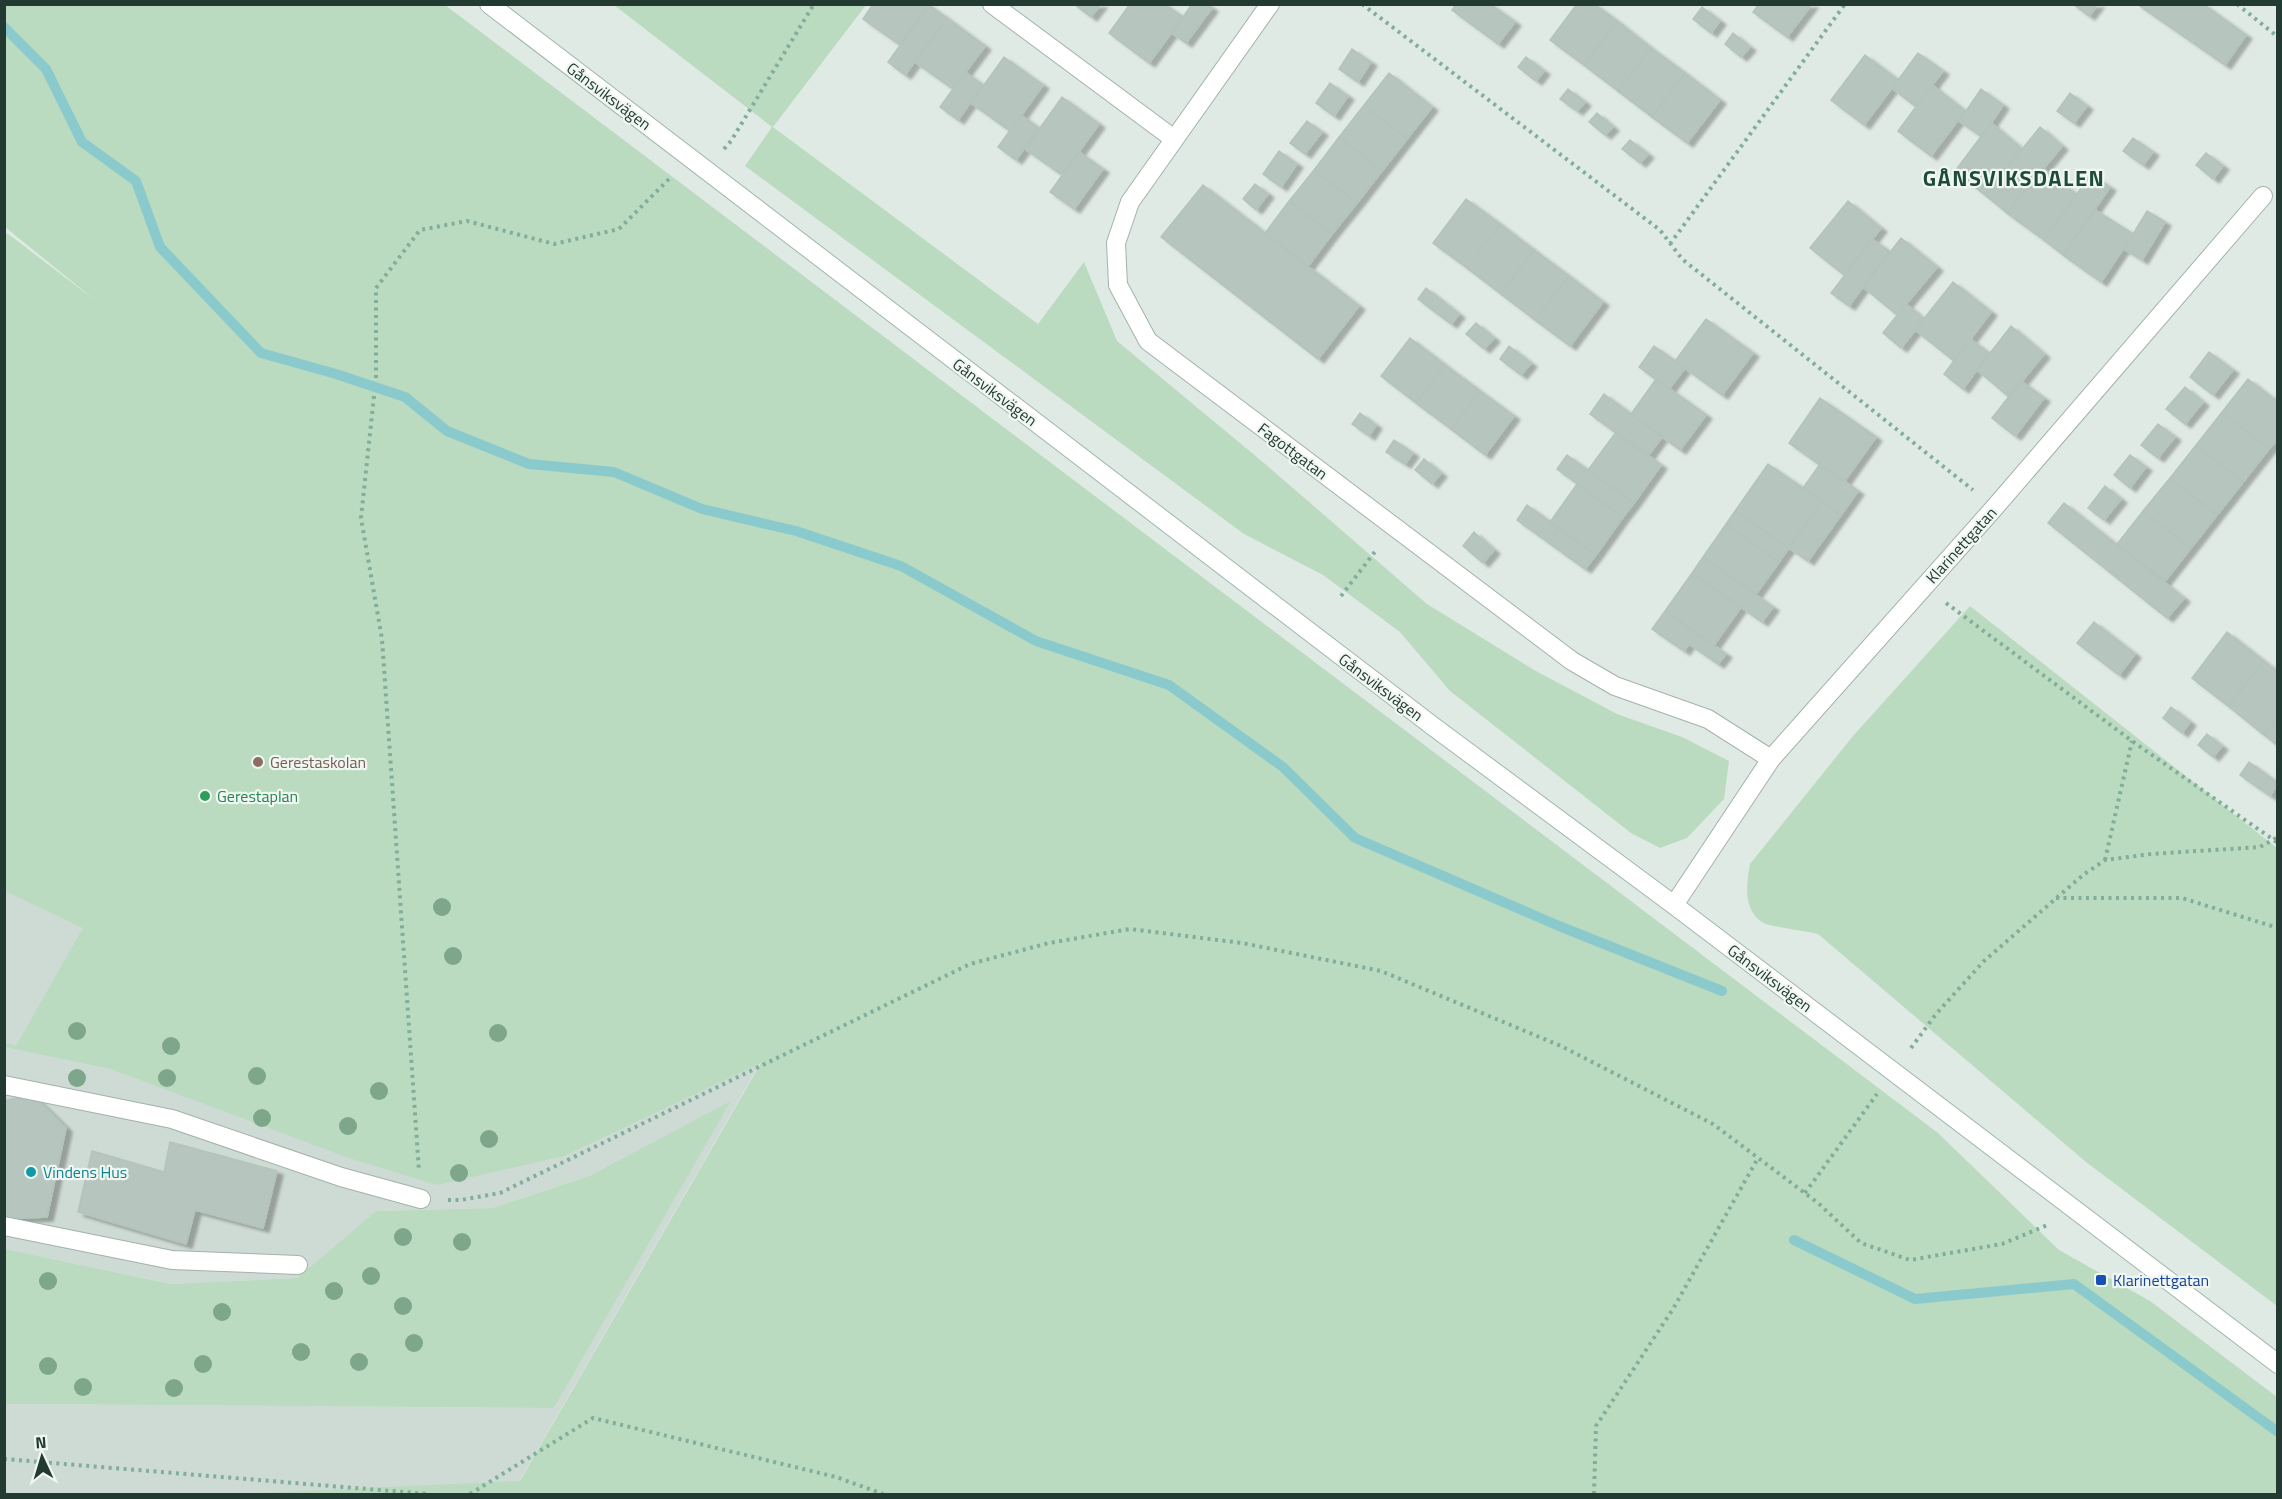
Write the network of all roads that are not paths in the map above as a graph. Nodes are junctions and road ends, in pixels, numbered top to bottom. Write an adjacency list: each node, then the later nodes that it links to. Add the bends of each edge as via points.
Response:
1 (489, 4): 7 (main road, Gånsviksvägen, via 1434,727)
2 (992, 4): 4 (main road)
3 (1270, 4): 4 (main road, Fagottgatan)
4 (1174, 140): 6 (main road, Fagottgatan, via 1130,202 1116,243 1118,285 1148,341 1572,661 1615,686 1708,719)
5 (2263, 196): 6 (main road, Klarinettgatan)
6 (1771, 759): 7 (main road, Klarinettgatan)
7 (1674, 905): 12 (main road, Gånsviksvägen)
8 (4, 1085): 9 (main road, via 172,1119 340,1177)
9 (421, 1199)
10 (4, 1226): 11 (main road, via 172,1260)
11 (298, 1265)
12 (2277, 1364)

